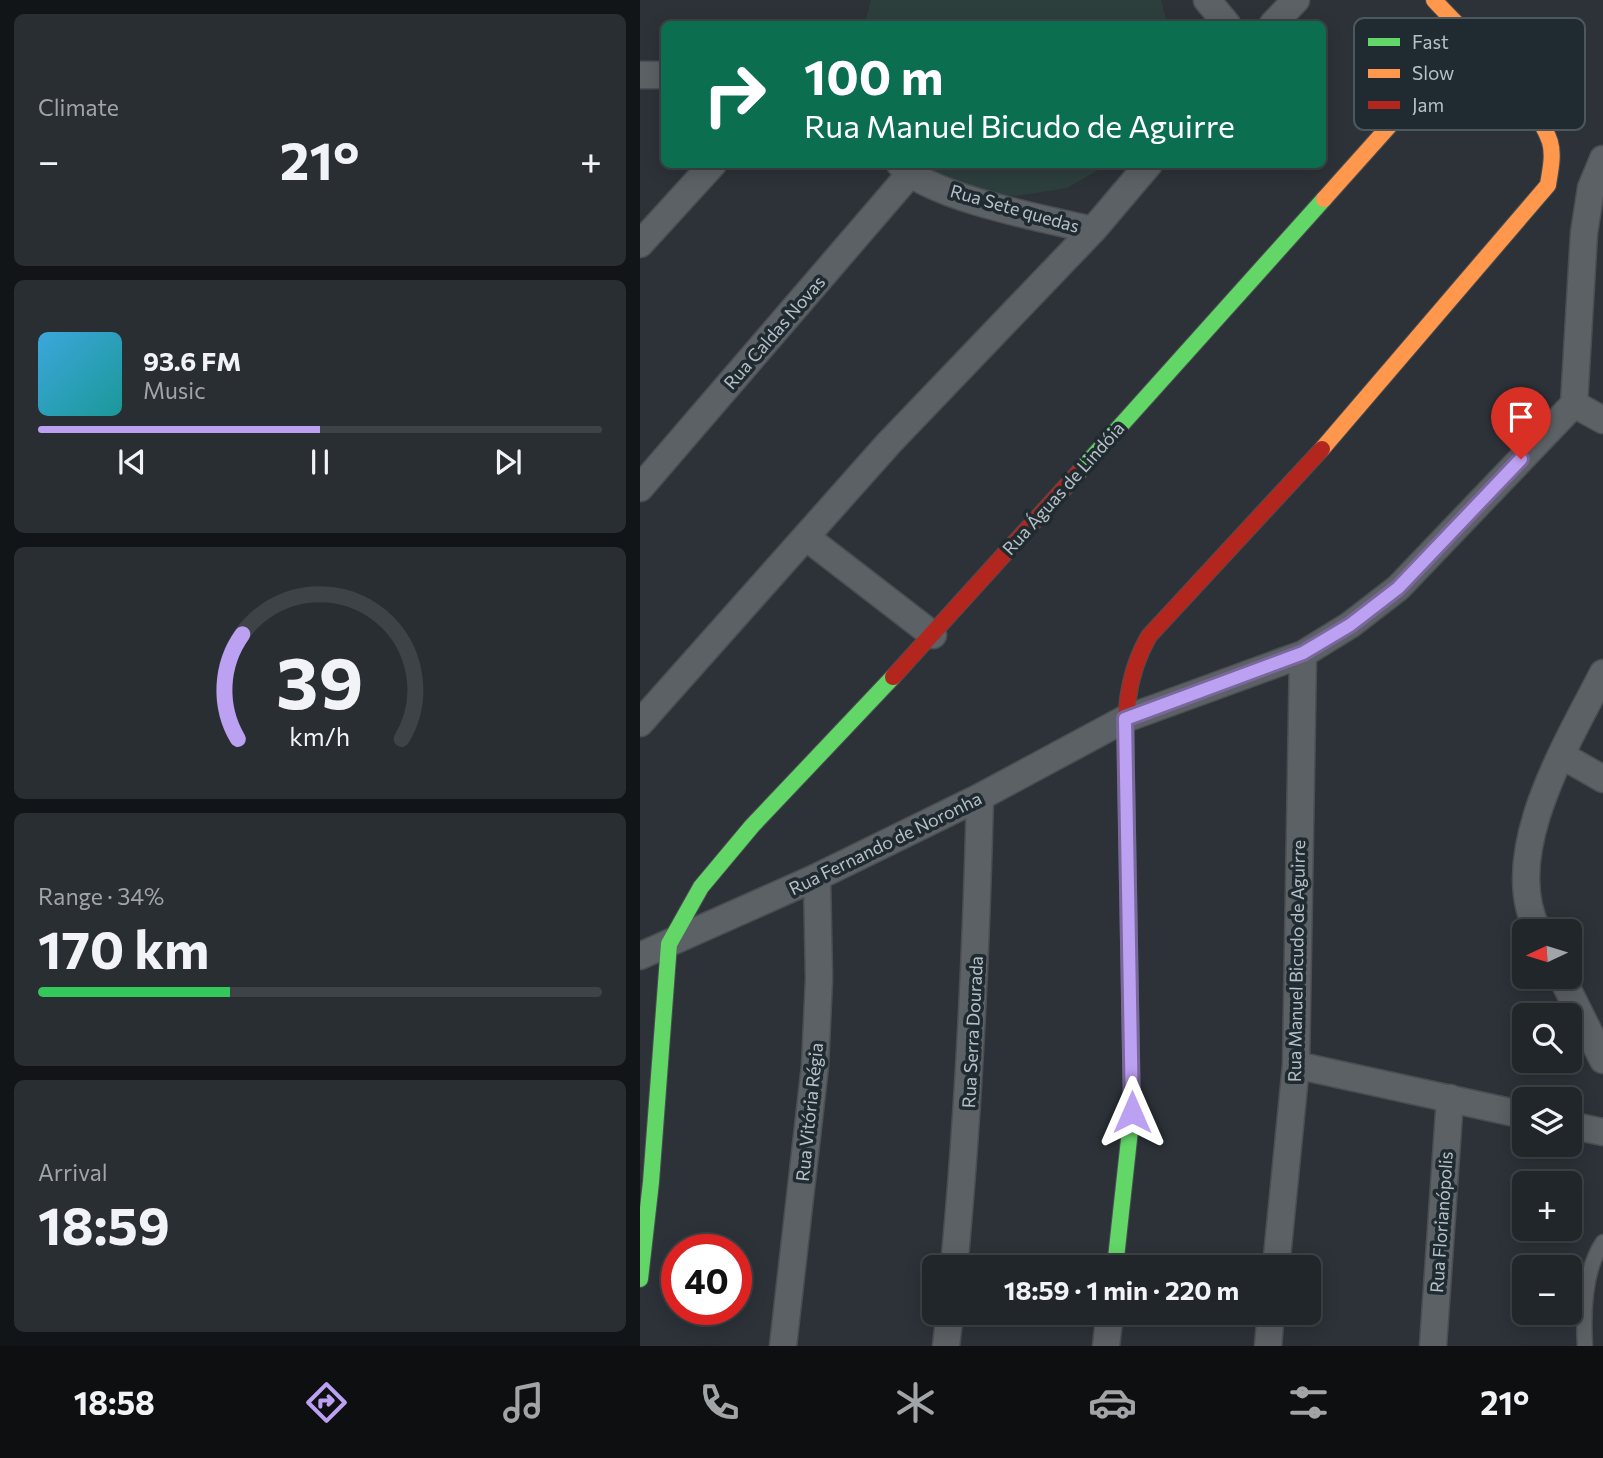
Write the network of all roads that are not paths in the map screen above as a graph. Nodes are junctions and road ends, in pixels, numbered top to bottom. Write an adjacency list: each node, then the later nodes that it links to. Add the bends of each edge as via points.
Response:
1 (1207, 0): 5 (street)
2 (1296, 0): 6 (street)
3 (1434, 0): 4 (street)
4 (1450, 18)
5 (1224, 21)
6 (1276, 21)
7 (640, 75): 8 (street)
8 (661, 75)
9 (1386, 130): 21 (street, Rua Águas de Lindóia)
10 (1542, 130): 24 (street, via 1550,141 1548,185 1354,415 1149,636 1132,664)
11 (1602, 159): 17 (street, via 1591,188 1584,233)
12 (709, 168): 16 (street)
13 (1146, 168): 15 (street, Rua Sete quedas)
14 (904, 170): 15 (street, Rua Sete quedas, via 974,201); 19 (street, Rua Caldas Novas)
15 (1093, 230): 20 (street, via 889,443)
16 (640, 244)
17 (1574, 404): 18 (street); 22 (street, via 1398,588)
18 (1602, 420)
19 (640, 488)
20 (806, 537): 21 (street); 25 (street)
21 (933, 635): 31 (street, Rua Águas de Lindóia, via 752,826 701,887)
22 (1303, 653): 24 (street); 35 (street, Rua Manuel Bicudo de Aguirre)
23 (1602, 673): 26 (street)
24 (1125, 719): 28 (street, Rua Fernando de Noronha); 42 (street, via 1132,1112)
25 (640, 723)
26 (1561, 755): 27 (street); 30 (street, via 1537,813 1527,867 1527,897)
27 (1602, 779)
28 (980, 797): 29 (street, Rua Fernando de Noronha); 41 (street, Rua Serra Dourada, via 972,1028)
29 (817, 877): 31 (street, Rua Fernando de Noronha); 48 (street, Rua Vitória Régia, via 815,1066)
30 (1534, 919)
31 (669, 944): 32 (street, Rua Fernando de Noronha); 44 (street)
32 (640, 956)
33 (1568, 989): 34 (street)
34 (1602, 1060)
35 (1296, 1065): 36 (street); 43 (street, Rua Manuel Bicudo de Aguirre)
36 (1450, 1098): 37 (street); 52 (street, Rua Florianópolis)
37 (1512, 1112)
38 (1582, 1128): 39 (street)
39 (1602, 1132)
40 (1602, 1242): 53 (lane, via 1587,1292)
41 (955, 1255)
42 (1116, 1255)
43 (1277, 1255)
44 (640, 1279)
45 (948, 1325): 49 (street)
46 (1108, 1325): 50 (street)
47 (1270, 1325): 51 (street)
48 (783, 1346)
49 (946, 1346)
50 (1106, 1346)
51 (1268, 1346)
52 (1433, 1346)
53 (1585, 1346)

